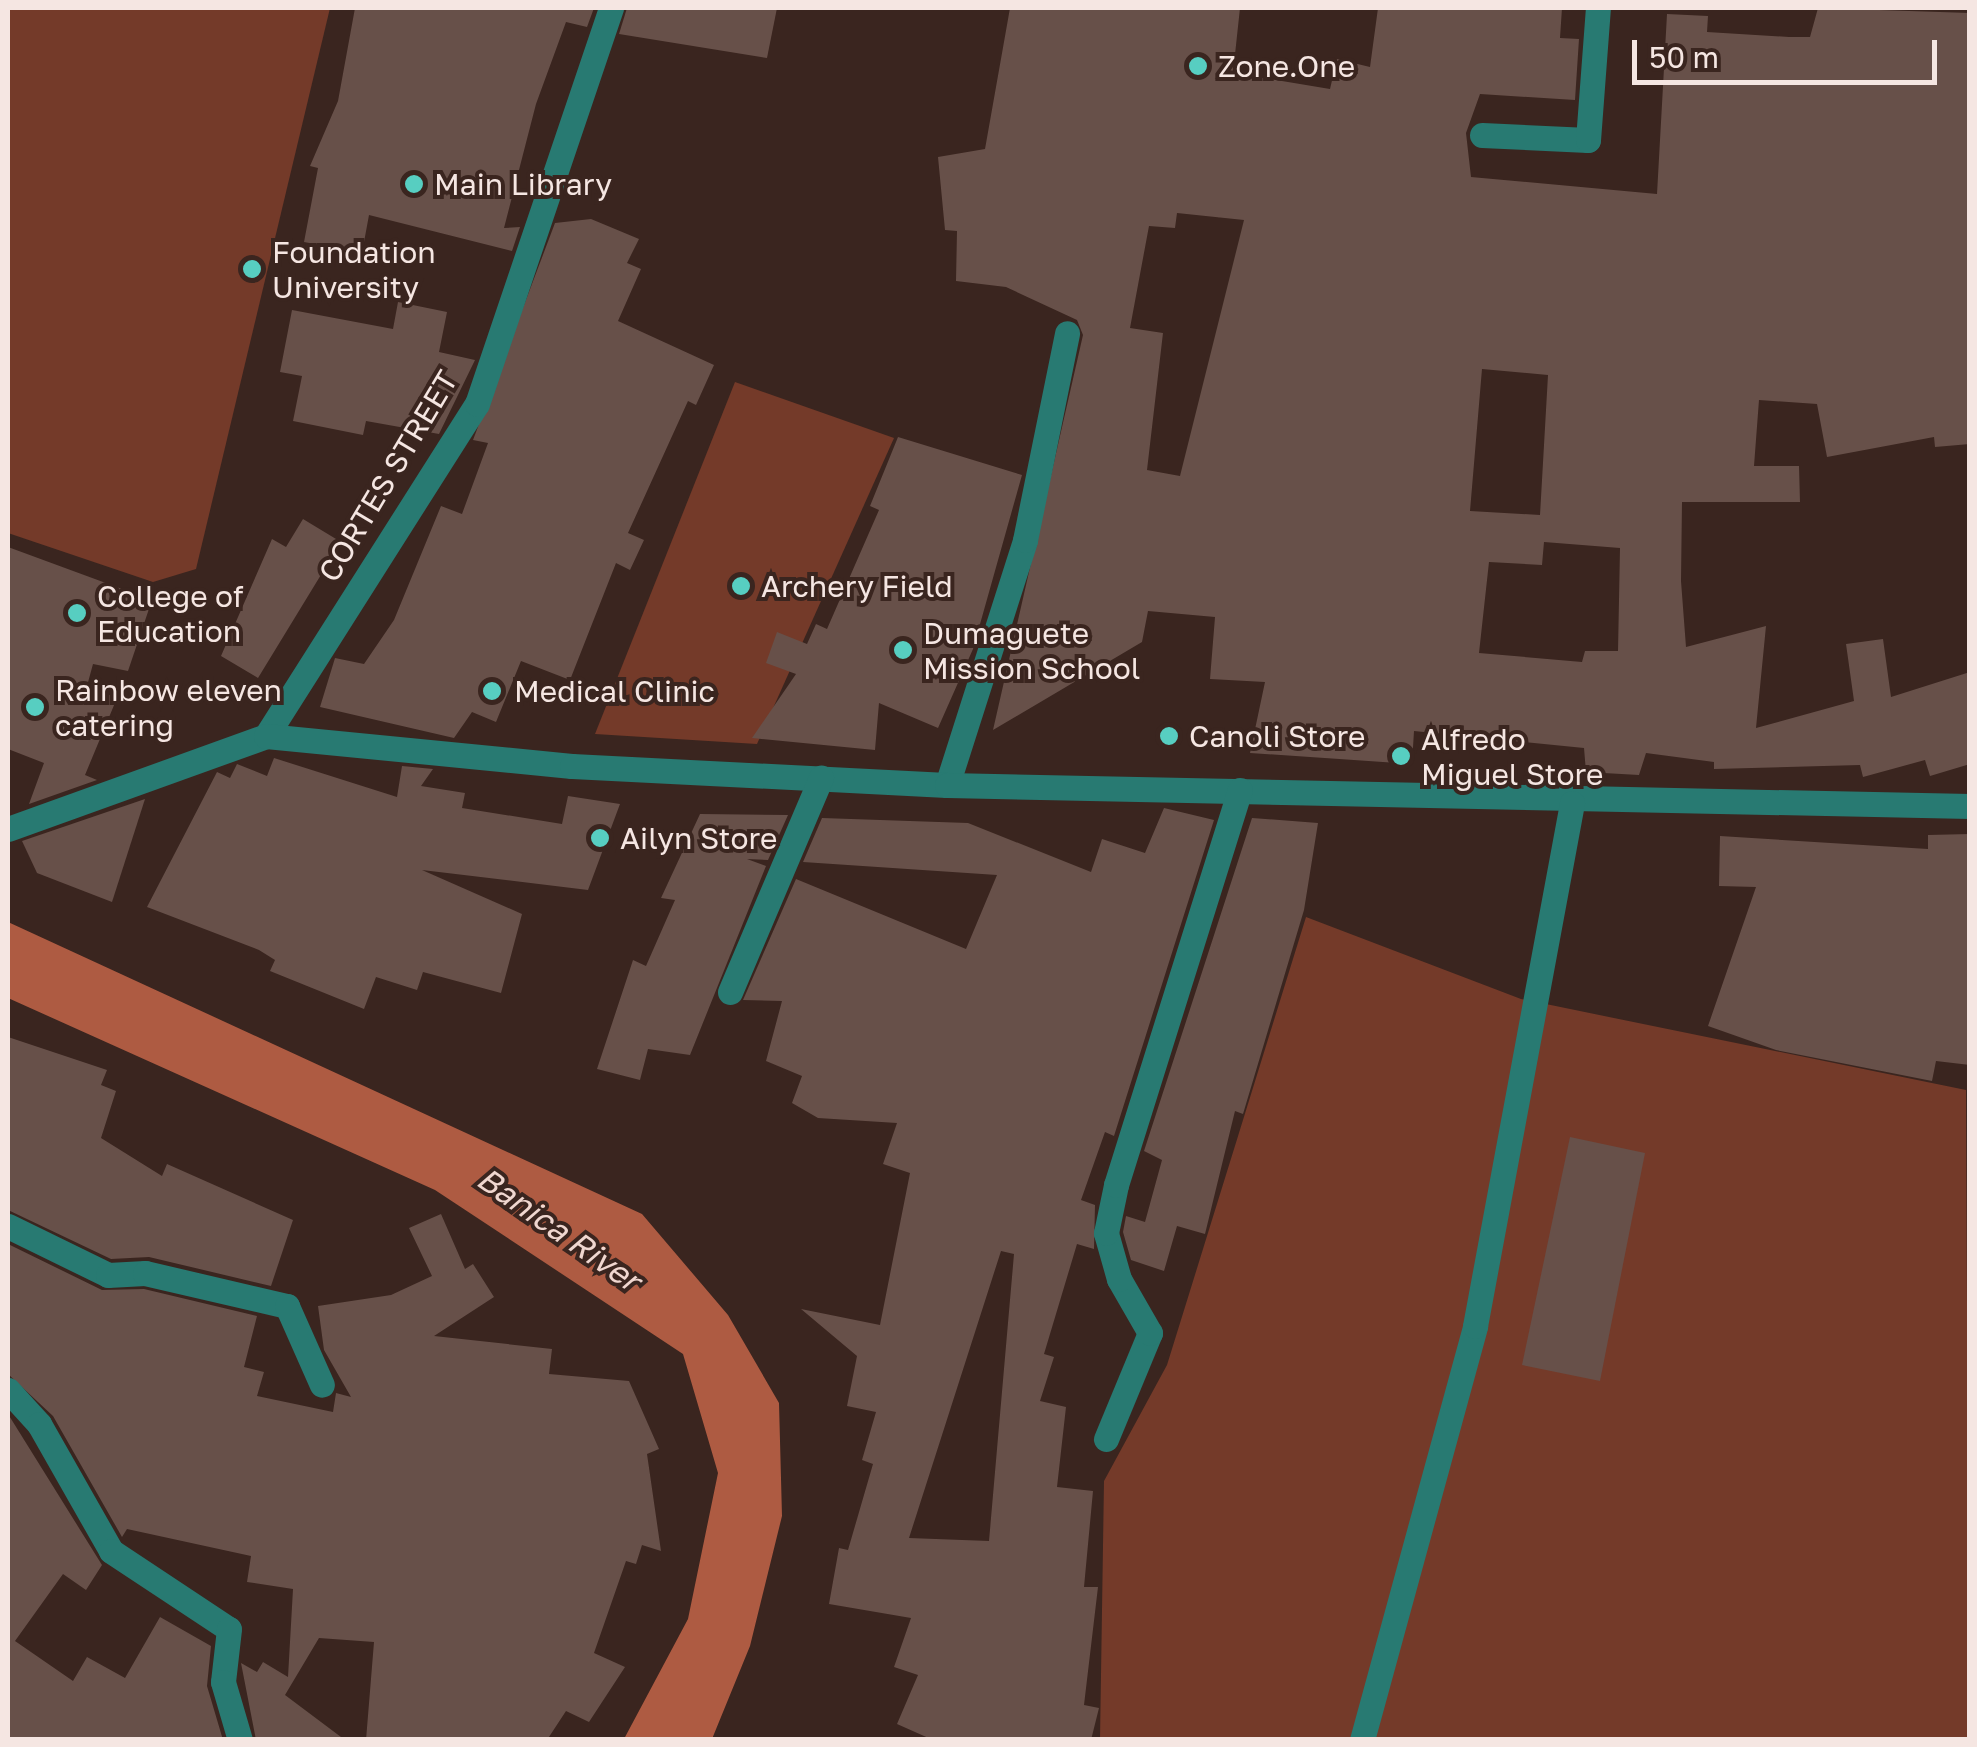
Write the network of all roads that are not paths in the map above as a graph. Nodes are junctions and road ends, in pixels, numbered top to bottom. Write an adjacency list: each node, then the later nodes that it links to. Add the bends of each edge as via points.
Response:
1 (611, 8): 5 (street, CORTES STREET, via 477,404)
2 (1598, 8): 3 (street, via 1588,140)
3 (1482, 135)
4 (1067, 333): 7 (street, via 1026,540)
5 (266, 736): 6 (street); 11 (street)
6 (821, 778): 7 (street); 12 (street)
7 (948, 785): 8 (street)
8 (1240, 790): 9 (street); 16 (street, via 1106,1233 1118,1279 1150,1333)
9 (1572, 804): 10 (street); 18 (street, via 1475,1326)
10 (1970, 806)
11 (8, 829)
12 (730, 992)
13 (8, 1226): 14 (street, via 108,1275 145,1273 287,1306)
14 (322, 1385)
15 (8, 1390): 17 (street, via 39,1424 111,1550 229,1629 223,1682)
16 (1106, 1439)
17 (240, 1740)
18 (1362, 1740)

